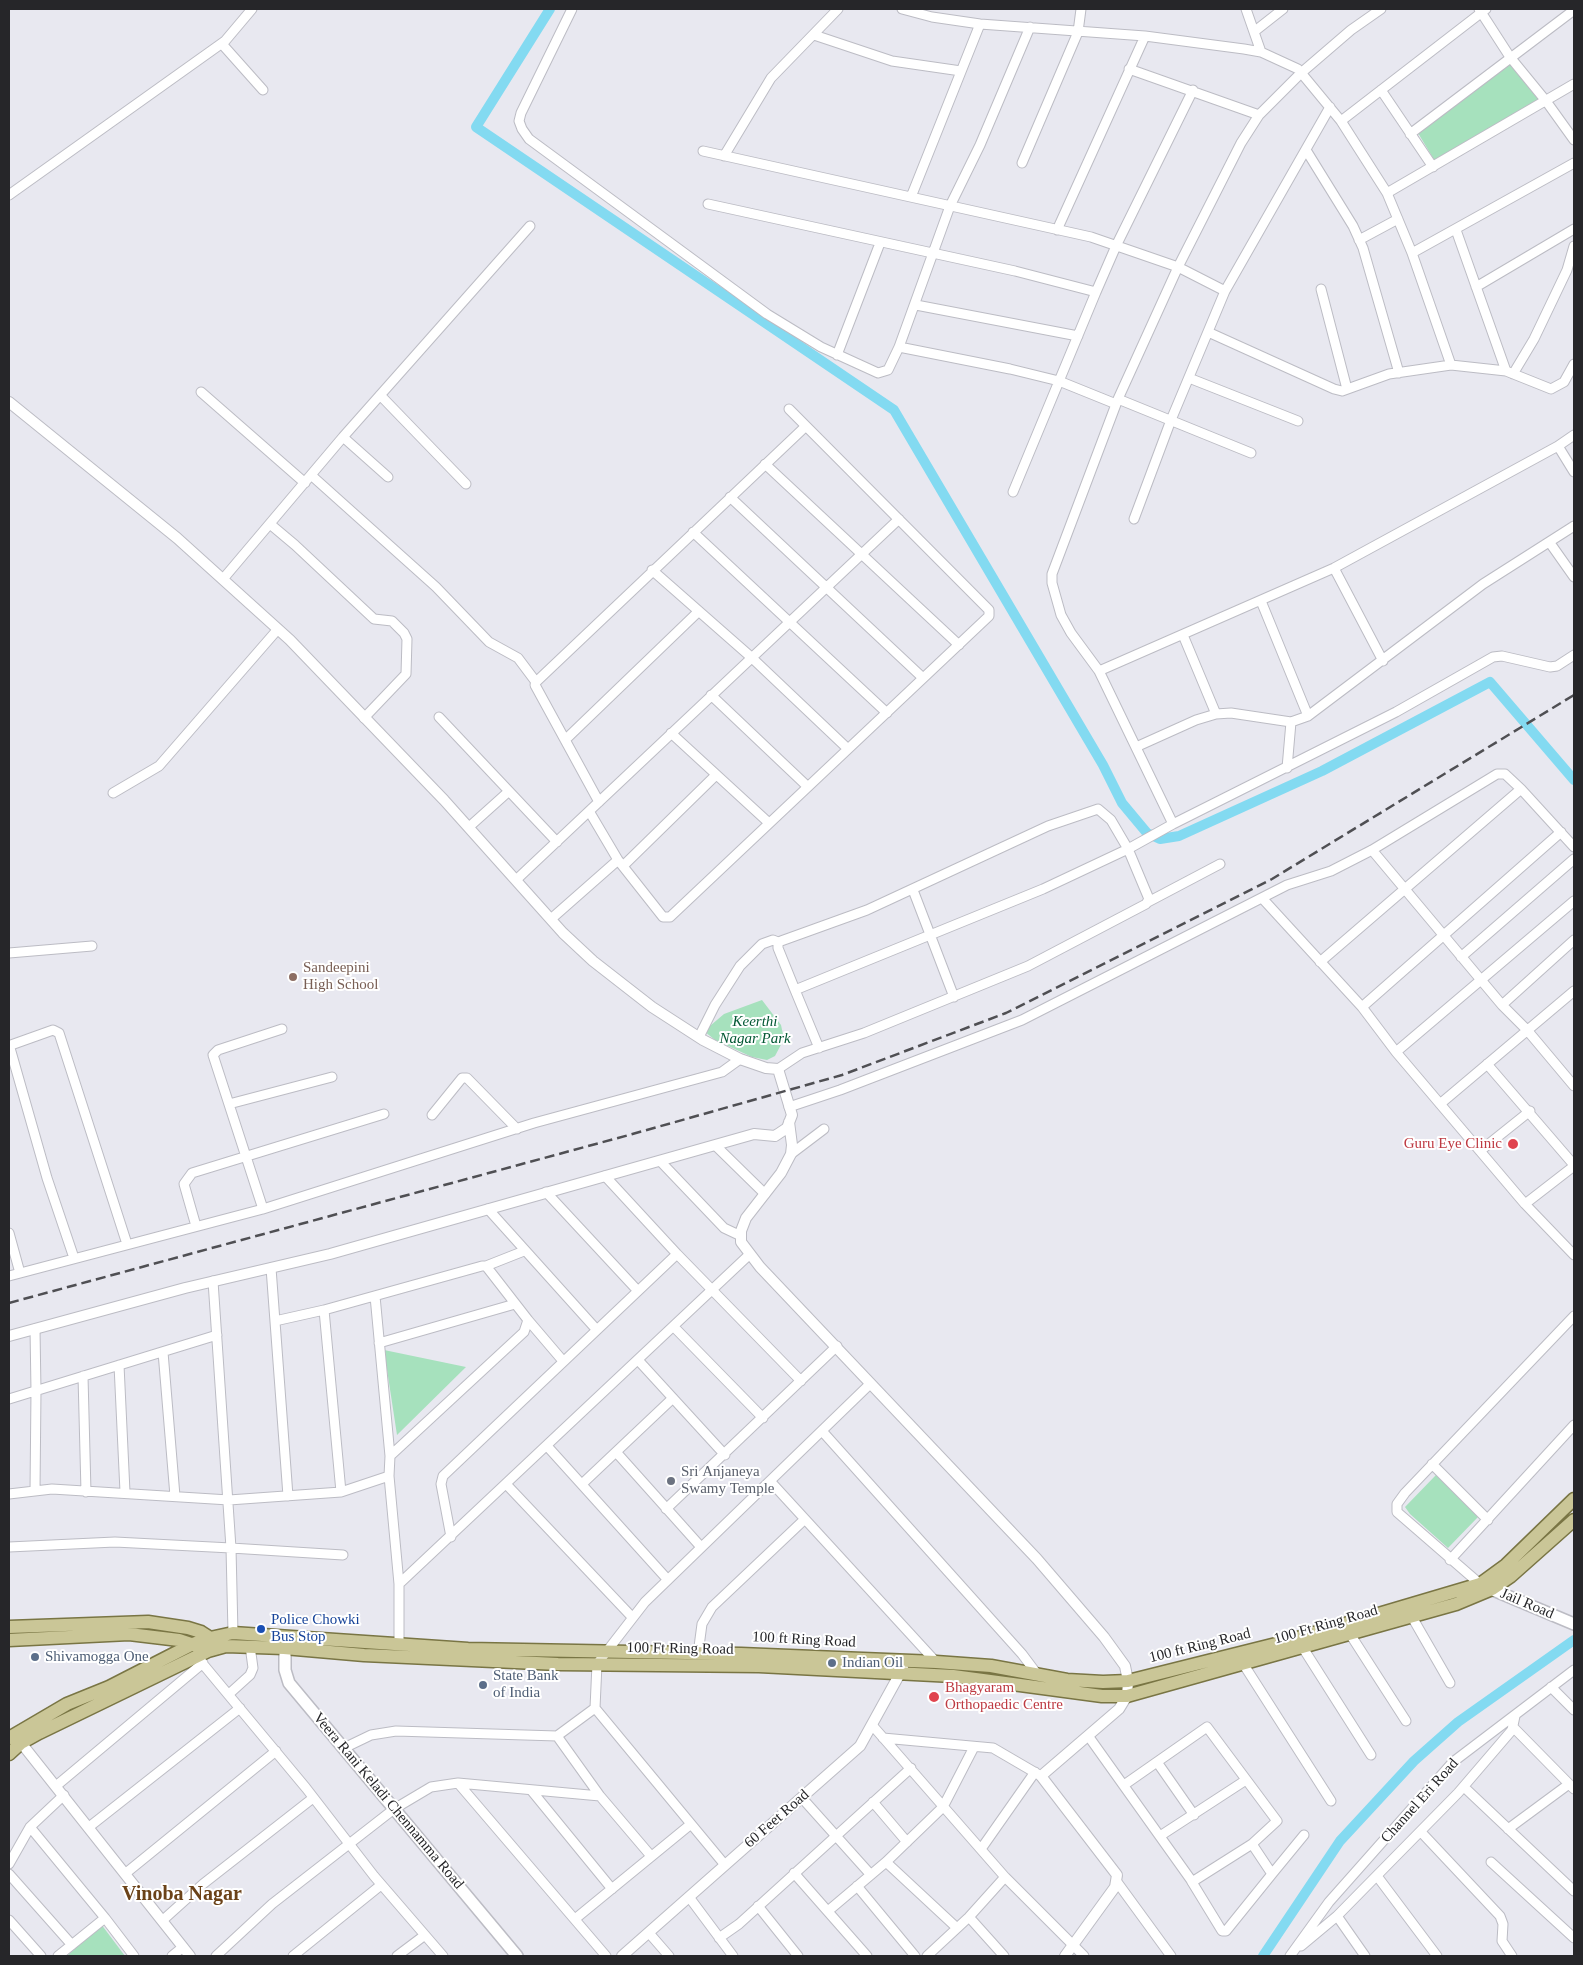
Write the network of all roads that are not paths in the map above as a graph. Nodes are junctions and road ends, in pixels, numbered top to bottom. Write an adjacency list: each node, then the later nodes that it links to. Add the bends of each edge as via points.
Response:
1 (252, 9): 17 (street)
2 (572, 9): 64 (street, via 520,113 519,121 529,139 767,314)
3 (838, 9): 15 (street)
4 (902, 9): 11 (street)
5 (1081, 9): 14 (street)
6 (1246, 9): 13 (street)
7 (1283, 9): 13 (street)
8 (1382, 9): 22 (street, via 1351,30)
9 (1482, 10): 19 (street); 26 (street)
10 (1574, 10): 19 (street)
11 (980, 24): 12 (street); 21 (street)
12 (1030, 27): 14 (street); 43 (street)
13 (1255, 31): 18 (street)
14 (1078, 32): 16 (street); 36 (street)
15 (814, 35): 21 (street, via 892,61); 35 (street, via 772,78)
16 (1145, 36): 18 (street); 20 (street)
17 (222, 44): 24 (street); 40 (street)
18 (1261, 52): 22 (street)
19 (1510, 57): 27 (street); 31 (street)
20 (1129, 69): 25 (street); 47 (street)
21 (961, 71): 41 (street)
22 (1301, 73): 28 (street); 29 (street)
23 (1574, 84): 27 (street)
24 (263, 90)
25 (1193, 90): 29 (street); 51 (street)
26 (1380, 90): 30 (street); 31 (street)
27 (1546, 101): 32 (street); 38 (street)
28 (1330, 107): 30 (street); 33 (street)
29 (1259, 115): 55 (street)
30 (1341, 121): 39 (street)
31 (1410, 134): 38 (street)
32 (1574, 140)
33 (1306, 150): 49 (street); 58 (street)
34 (703, 151): 35 (street)
35 (724, 156): 41 (street)
36 (1022, 163)
37 (1574, 163): 48 (street)
38 (1432, 167): 39 (street)
39 (1387, 193): 44 (street)
40 (9, 195)
41 (911, 197): 43 (street)
42 (708, 204): 50 (street)
43 (950, 206): 47 (street); 53 (street)
44 (1398, 219): 49 (street); 54 (street)
45 (530, 226): 73 (street)
46 (1574, 229): 56 (street)
47 (1057, 230): 51 (street)
48 (1456, 230): 54 (street); 56 (street)
49 (1359, 240): 68 (street)
50 (880, 243): 53 (street); 64 (street)
51 (1116, 246): 55 (street); 59 (street)
52 (1574, 246): 67 (street, via 1567,270 1534,339)
53 (934, 253): 59 (street); 60 (street)
54 (1412, 253): 66 (street)
55 (1178, 267): 58 (street); 74 (street)
56 (1476, 287): 67 (street)
57 (1321, 289): 71 (street)
58 (1225, 291): 61 (street)
59 (1096, 292): 62 (street)
60 (916, 305): 62 (street); 63 (street)
61 (1208, 332): 69 (street); 71 (street, via 1334,390)
62 (1078, 336): 70 (street)
63 (899, 347): 64 (street, via 888,370 882,373); 70 (street)
64 (837, 355)
65 (1574, 364): 67 (street, via 1564,382 1551,389)
66 (1451, 365): 67 (street); 68 (street)
67 (1509, 372)
68 (1399, 373): 71 (street)
69 (1189, 378): 77 (street); 78 (street)
70 (1059, 381): 74 (street); 89 (street)
71 (1347, 389)
72 (201, 392): 87 (street)
73 (380, 395): 81 (street); 88 (street)
74 (1117, 401): 77 (street); 112 (street, via 1052,574 1062,615)
75 (9, 402): 101 (street, via 120,490)
76 (789, 409): 79 (street)
77 (1172, 420): 83 (street); 92 (street)
78 (1298, 421)
79 (806, 426): 84 (street); 91 (street)
80 (1574, 435): 82 (street)
81 (343, 437): 86 (street); 87 (street)
82 (1558, 446): 85 (street); 98 (street)
83 (1251, 453)
84 (765, 464): 90 (street); 97 (street)
85 (1574, 472)
86 (388, 477)
87 (308, 479): 93 (street); 114 (street, via 436,587 489,642 518,658)
88 (466, 484)
89 (1013, 492)
90 (730, 497): 95 (street); 102 (street)
91 (899, 519): 97 (street); 108 (street, via 989,610 989,616)
92 (1134, 519)
93 (270, 524): 101 (street); 120 (street, via 374,619 392,621 407,639 406,674)
94 (1574, 526): 96 (street)
95 (693, 532): 99 (street); 105 (street)
96 (1550, 543): 100 (street); 111 (street, via 1483,584)
97 (861, 554): 102 (street); 108 (street)
98 (1334, 568): 103 (street); 111 (street)
99 (652, 570): 104 (street); 114 (street)
100 (1574, 577)
101 (223, 579): 106 (street)
102 (826, 586): 105 (street); 113 (street)
103 (1261, 601): 107 (street); 118 (street)
104 (699, 611): 110 (street); 123 (street)
105 (790, 621): 110 (street); 116 (street)
106 (278, 629): 120 (street); 131 (street, via 158,766)
107 (1183, 634): 112 (street); 117 (street)
108 (959, 645): 113 (street)
109 (1574, 655): 126 (street, via 1550,668 1502,656 1493,657)
110 (751, 657): 115 (street); 125 (street)
111 (1383, 661): 118 (street)
112 (1099, 671): 124 (street)
113 (923, 678): 116 (street)
114 (536, 682): 123 (street)
115 (711, 695): 122 (street); 128 (street)
116 (887, 713): 125 (street)
117 (1216, 714): 121 (street, via 1231,713); 124 (street)
118 (1308, 716): 121 (street)
119 (438, 717): 130 (street)
120 (364, 718): 136 (street)
121 (1291, 722): 126 (street)
122 (671, 733): 127 (street); 132 (street)
123 (565, 740): 132 (street)
124 (1136, 747): 135 (street)
125 (848, 749): 128 (street)
126 (1287, 768): 135 (street)
127 (716, 775): 134 (street); 143 (street)
128 (808, 787): 134 (street)
129 (1521, 789): 137 (street); 141 (street, via 1505,774 1497,774); 146 (street)
130 (508, 792): 136 (street); 138 (street)
131 (113, 793)
132 (598, 802): 133 (street)
133 (589, 811): 138 (street); 143 (street)
134 (769, 824): 143 (street, via 670,918 666,919)
135 (1173, 824): 140 (street)
136 (469, 827): 145 (street)
137 (1561, 832): 139 (street); 153 (street)
138 (557, 842): 145 (street)
139 (1574, 846)
140 (1128, 849): 147 (street, via 1111,820 1098,809 1040,829); 150 (street); 152 (street, via 1043,889)
141 (1372, 850): 146 (street); 148 (street, via 1331,871 1287,885)
142 (1574, 859): 158 (street)
143 (620, 863): 151 (street)
144 (1220, 864): 150 (street)
145 (516, 880): 151 (street)
146 (1406, 889): 153 (street); 159 (street)
147 (913, 890): 152 (street); 155 (street)
148 (1262, 898): 159 (street); 178 (street, via 1022,1020)
149 (1574, 901): 160 (street)
150 (1148, 902): 163 (street, via 1028,966)
151 (551, 919): 168 (street, via 622,986)
152 (931, 935): 161 (street); 163 (street)
153 (1444, 937): 158 (street); 165 (street)
154 (1574, 940): 164 (street)
155 (778, 942): 161 (street); 168 (street, via 773,940 762,944 740,966 715,1004)
156 (92, 946): 157 (street)
157 (9, 953)
158 (1461, 958): 160 (street)
159 (1320, 962): 165 (street)
160 (1481, 981): 164 (street); 170 (street)
161 (795, 990): 169 (street)
162 (1574, 991): 167 (street)
163 (954, 997): 169 (street)
164 (1502, 1005): 167 (street)
165 (1362, 1007): 170 (street)
166 (282, 1030): 176 (street, via 215,1052 213,1055)
167 (1527, 1030): 172 (street); 175 (street)
168 (699, 1037): 171 (street)
169 (820, 1048): 173 (street, via 802,1053)
170 (1396, 1052): 177 (street)
171 (740, 1060): 173 (street); 183 (street, via 722,1072)
172 (1487, 1064): 177 (street); 179 (street)
173 (778, 1069): 178 (street)
174 (332, 1077): 176 (street)
175 (1573, 1081)
176 (229, 1104): 188 (street)
177 (1440, 1104): 186 (street)
178 (789, 1107): 182 (street, via 792,1115)
179 (1530, 1111): 186 (street); 190 (street)
180 (384, 1114): 188 (street)
181 (432, 1115): 183 (street, via 462,1078 467,1078)
182 (789, 1122): 185 (street, via 787,1128 775,1136 754,1134); 187 (street)
183 (517, 1128): 195 (street)
184 (824, 1129): 187 (street)
185 (716, 1146): 189 (street); 193 (street)
186 (1480, 1151): 194 (street)
187 (791, 1154): 193 (street)
188 (246, 1156): 195 (street); 197 (street, via 192,1173 185,1180)
189 (661, 1162): 191 (street); 199 (street, via 724,1228)
190 (1574, 1166): 194 (street)
191 (605, 1176): 192 (street); 203 (street)
192 (546, 1192): 196 (street); 212 (street)
193 (765, 1194): 199 (street, via 746,1218)
194 (1525, 1204): 201 (street)
195 (263, 1209): 197 (street)
196 (488, 1209): 202 (street); 207 (street)
197 (196, 1226): 200 (street)
198 (9, 1233): 208 (street)
199 (741, 1236): 204 (street, via 741,1242)
200 (127, 1244): 205 (street); 205 (street, via 59,1033 53,1030 10,1048 47,1178)
201 (1572, 1250)
202 (524, 1251): 206 (street); 221 (street)
203 (677, 1254): 211 (street); 212 (street)
204 (750, 1254): 211 (street); 225 (street)
205 (74, 1258): 208 (street)
206 (486, 1266): 213 (street); 214 (street)
207 (271, 1268): 210 (street); 218 (street)
208 (20, 1273): 209 (street)
209 (9, 1276)
210 (214, 1281): 220 (street); 222 (street)
211 (712, 1290): 219 (street); 231 (street)
212 (638, 1291): 221 (street)
213 (375, 1296): 215 (street); 224 (street)
214 (514, 1304): 217 (street); 224 (street)
215 (324, 1310): 218 (street); 251 (street)
216 (1574, 1316): 243 (street)
217 (528, 1320): 228 (street); 242 (street, via 524,1332)
218 (275, 1321): 254 (street)
219 (674, 1326): 227 (street); 236 (street)
220 (34, 1329): 223 (street); 233 (street)
221 (596, 1329): 228 (street)
222 (217, 1335): 226 (street); 256 (street)
223 (9, 1336)
224 (379, 1343): 242 (street)
225 (837, 1346): 231 (street); 232 (street)
226 (163, 1352): 229 (street); 253 (street)
227 (638, 1360): 234 (street); 239 (street)
228 (563, 1361): 261 (street, via 443,1476 441,1484)
229 (119, 1365): 230 (street); 250 (street)
230 (83, 1376): 233 (street); 249 (street)
231 (802, 1381): 236 (street)
232 (870, 1384): 238 (street); 294 (street, via 1037,1559 1104,1637 1125,1666)
233 (36, 1390): 235 (street); 248 (street)
234 (673, 1398): 240 (street); 241 (street)
235 (9, 1399)
236 (763, 1418): 241 (street)
237 (1574, 1425): 259 (street)
238 (822, 1431): 245 (street); 293 (street)
239 (547, 1446): 246 (street); 247 (street)
240 (616, 1452): 247 (street); 257 (street)
241 (726, 1454): 257 (street)
242 (390, 1456): 244 (street)
243 (1432, 1464): 259 (street); 266 (street, via 1405,1493 1397,1504 1397,1512)
244 (389, 1476): 251 (street); 268 (street)
245 (770, 1480): 258 (street); 263 (street)
246 (506, 1484): 261 (street); 271 (street)
247 (582, 1484): 267 (street)
248 (35, 1491): 249 (street); 252 (street)
249 (86, 1492): 250 (street)
250 (125, 1492): 253 (street)
251 (341, 1492): 254 (street)
252 (9, 1494)
253 (175, 1496): 256 (street)
254 (288, 1496): 256 (street)
255 (1574, 1498): 269 (main road, 100 ft Ring Road)
256 (229, 1500): 264 (street)
257 (666, 1508): 263 (street)
258 (805, 1519): 285 (street, via 712,1607 702,1624); 288 (street)
259 (1488, 1520): 266 (street)
260 (1574, 1520): 269 (main road, 100 Ft Ring Road, via 1511,1576)
261 (451, 1537): 268 (street)
262 (9, 1546): 264 (street, via 115,1542)
263 (701, 1547): 267 (street)
264 (231, 1548): 265 (street); 274 (street)
265 (344, 1555)
266 (1450, 1560): 269 (street)
267 (668, 1580): 271 (street)
268 (400, 1584): 280 (street)
269 (1486, 1587): 270 (main road, 100 Ft Ring Road, via 1456,1604); 272 (main road, Jail Road); 294 (main road, 100 ft Ring Road)
270 (1412, 1616): 275 (main road, 100 Ft Ring Road); 295 (street)
271 (632, 1617): 284 (street)
272 (1574, 1624)
273 (9, 1627): 276 (main road, via 148,1622 188,1628)
274 (233, 1633): 276 (main road, 100 ft Ring Road); 278 (main road, 100 ft Ring Road)
275 (1350, 1634): 283 (main road, 100 Ft Ring Road); 303 (street)
276 (210, 1638): 279 (main road, 100 ft Ring Road); 282 (main road)
277 (9, 1640): 279 (main road, via 129,1634)
278 (285, 1642): 280 (main road, 100 ft Ring Road); 281 (main road, 100 Ft Ring Road); 289 (main road, 100 Ft Ring Road, via 364,1655); 311 (main road, Veera Rani Keladi Chennamma Road, via 285,1670 289,1683)
279 (193, 1644): 286 (main road); 308 (main road, 100 ft Ring Road, via 109,1687 67,1704)
280 (400, 1644): 284 (main road, 100 ft Ring Road, via 468,1649)
281 (250, 1646): 282 (main road, 100 Ft Ring Road); 297 (street, via 253,1668 250,1675)
282 (222, 1647): 286 (main road, 100 Ft Ring Road)
283 (1303, 1648): 290 (main road, 100 Ft Ring Road); 314 (street)
284 (607, 1651): 285 (main road, 100 ft Ring Road); 289 (street)
285 (698, 1654): 287 (main road, 100 ft Ring Road)
286 (203, 1657): 297 (street); 308 (main road, 100 Ft Ring Road); 321 (street)
287 (906, 1661): 288 (main road, 100 ft Ring Road); 292 (street, 60 Feet Road)
288 (936, 1662): 293 (main road, 100 ft Ring Road, via 991,1666)
289 (597, 1664): 292 (main road, 100 Ft Ring Road, via 759,1666); 300 (street)
290 (1244, 1665): 298 (main road, 100 Ft Ring Road); 329 (street)
291 (1574, 1670): 296 (street, Channel Eri Road)
292 (900, 1673): 298 (main road, 100 Ft Ring Road, via 953,1676 1102,1696); 304 (street, 60 Feet Road)
293 (1037, 1674): 294 (main road, 100 ft Ring Road, via 1067,1680)
294 (1128, 1681): 298 (street)
295 (1450, 1683)
296 (1551, 1687): 301 (street); 302 (street, Channel Eri Road)
297 (228, 1694): 299 (street)
298 (1127, 1696): 307 (street, via 1119,1710)
299 (240, 1708): 312 (street); 336 (street)
300 (595, 1708): 306 (street); 334 (street)
301 (1574, 1710)
302 (1515, 1716): 305 (street); 381 (street, Channel Eri Road, via 1453,1762 1329,1902)
303 (1406, 1721)
304 (872, 1725): 309 (street); 328 (street, 60 Feet Road, via 860,1746)
305 (1513, 1727): 322 (street); 323 (street)
306 (557, 1736): 311 (street, via 396,1730 371,1735); 326 (street)
307 (1089, 1737): 317 (street); 320 (street)
308 (15, 1738): 313 (main road, 100 Ft Ring Road); 321 (street)
309 (883, 1738): 310 (street); 316 (street)
310 (974, 1747): 317 (street, via 993,1748); 331 (street)
311 (344, 1748): 332 (main road, Veera Rani Keladi Chennamma Road)
312 (276, 1752): 327 (street); 351 (street)
313 (9, 1754)
314 (1371, 1755)
315 (1157, 1762): 318 (street, via 1207,1727); 320 (street); 333 (street)
316 (911, 1768): 330 (street); 331 (street)
317 (1038, 1774): 345 (street); 358 (street, via 1099,1849 1117,1875)
318 (1246, 1780): 333 (street); 343 (street, via 1277,1821)
319 (458, 1783): 324 (street); 332 (street, via 431,1787); 370 (street)
320 (1124, 1785): 340 (street)
321 (56, 1786): 325 (street)
322 (1572, 1786): 337 (street)
323 (1464, 1787): 337 (street); 338 (street)
324 (531, 1790): 326 (street); 362 (street)
325 (64, 1795): 335 (street); 336 (street)
326 (600, 1796): 346 (street)
327 (313, 1798): 344 (street); 372 (street, via 203,1884)
328 (802, 1798): 341 (street); 350 (street, 60 Feet Road)
329 (1331, 1801)
330 (873, 1802): 341 (street); 342 (street)
331 (943, 1807): 342 (street); 345 (street)
332 (394, 1809): 344 (street); 391 (main road, Veera Rani Keladi Chennamma Road)
333 (1194, 1814): 340 (street)
334 (691, 1824): 346 (street); 350 (street)
335 (30, 1827): 349 (street); 369 (street)
336 (89, 1827): 351 (street)
337 (1508, 1829): 363 (street)
338 (1421, 1832): 356 (street); 406 (street, via 1500,1916 1502,1941)
339 (1304, 1835): 354 (street)
340 (1160, 1836): 359 (street)
341 (836, 1837): 352 (street); 355 (street)
342 (907, 1842): 347 (street)
343 (1252, 1844): 354 (street); 359 (street)
344 (349, 1845): 360 (street); 387 (street, via 272,1904)
345 (981, 1849): 357 (street)
346 (652, 1856): 362 (street)
347 (886, 1862): 355 (street); 373 (street)
348 (1491, 1862): 377 (street)
349 (9, 1864)
350 (725, 1865): 364 (street, 60 Feet Road)
351 (126, 1873): 372 (street)
352 (794, 1873): 365 (street); 366 (street)
353 (9, 1874): 378 (street)
354 (1272, 1874): 359 (street, via 1224,1932)
355 (871, 1875): 361 (street)
356 (1377, 1876): 367 (street); 405 (street)
357 (1005, 1877): 368 (street); 379 (street)
358 (1117, 1882): 379 (street); 403 (street)
359 (1192, 1882)
360 (382, 1885): 375 (street); 388 (street)
361 (858, 1886): 366 (street); 398 (street)
362 (612, 1889): 370 (street)
363 (1574, 1891)
364 (689, 1897): 374 (street, 60 Feet Road); 376 (street)
365 (758, 1906): 376 (street); 396 (street)
366 (828, 1911): 397 (street)
367 (1337, 1916): 381 (street); 404 (street)
368 (969, 1917): 373 (street); 400 (street)
369 (106, 1918): 378 (street); 384 (street)
370 (575, 1919): 392 (street)
371 (9, 1920): 382 (street)
372 (163, 1920): 380 (street)
373 (956, 1928): 399 (street)
374 (649, 1933): 393 (street, 60 Feet Road); 394 (street)
375 (424, 1935): 389 (street); 390 (street)
376 (719, 1938): 395 (street)
377 (1574, 1938)
378 (72, 1945): 383 (street)
379 (1073, 1946): 401 (street); 402 (street)
380 (183, 1947): 385 (street); 386 (street)
381 (1290, 1955)
382 (41, 1956)
383 (58, 1956)
384 (134, 1956)
385 (172, 1956)
386 (190, 1956)
387 (216, 1956)
388 (294, 1956)
389 (397, 1956)
390 (443, 1956)
391 (517, 1956)
392 (606, 1956)
393 (622, 1956)
394 (669, 1956)
395 (733, 1956)
396 (798, 1956)
397 (867, 1956)
398 (915, 1956)
399 (927, 1956)
400 (1004, 1956)
401 (1065, 1956)
402 (1084, 1956)
403 (1171, 1956)
404 (1365, 1956)
405 (1437, 1956)
406 (1512, 1956)

